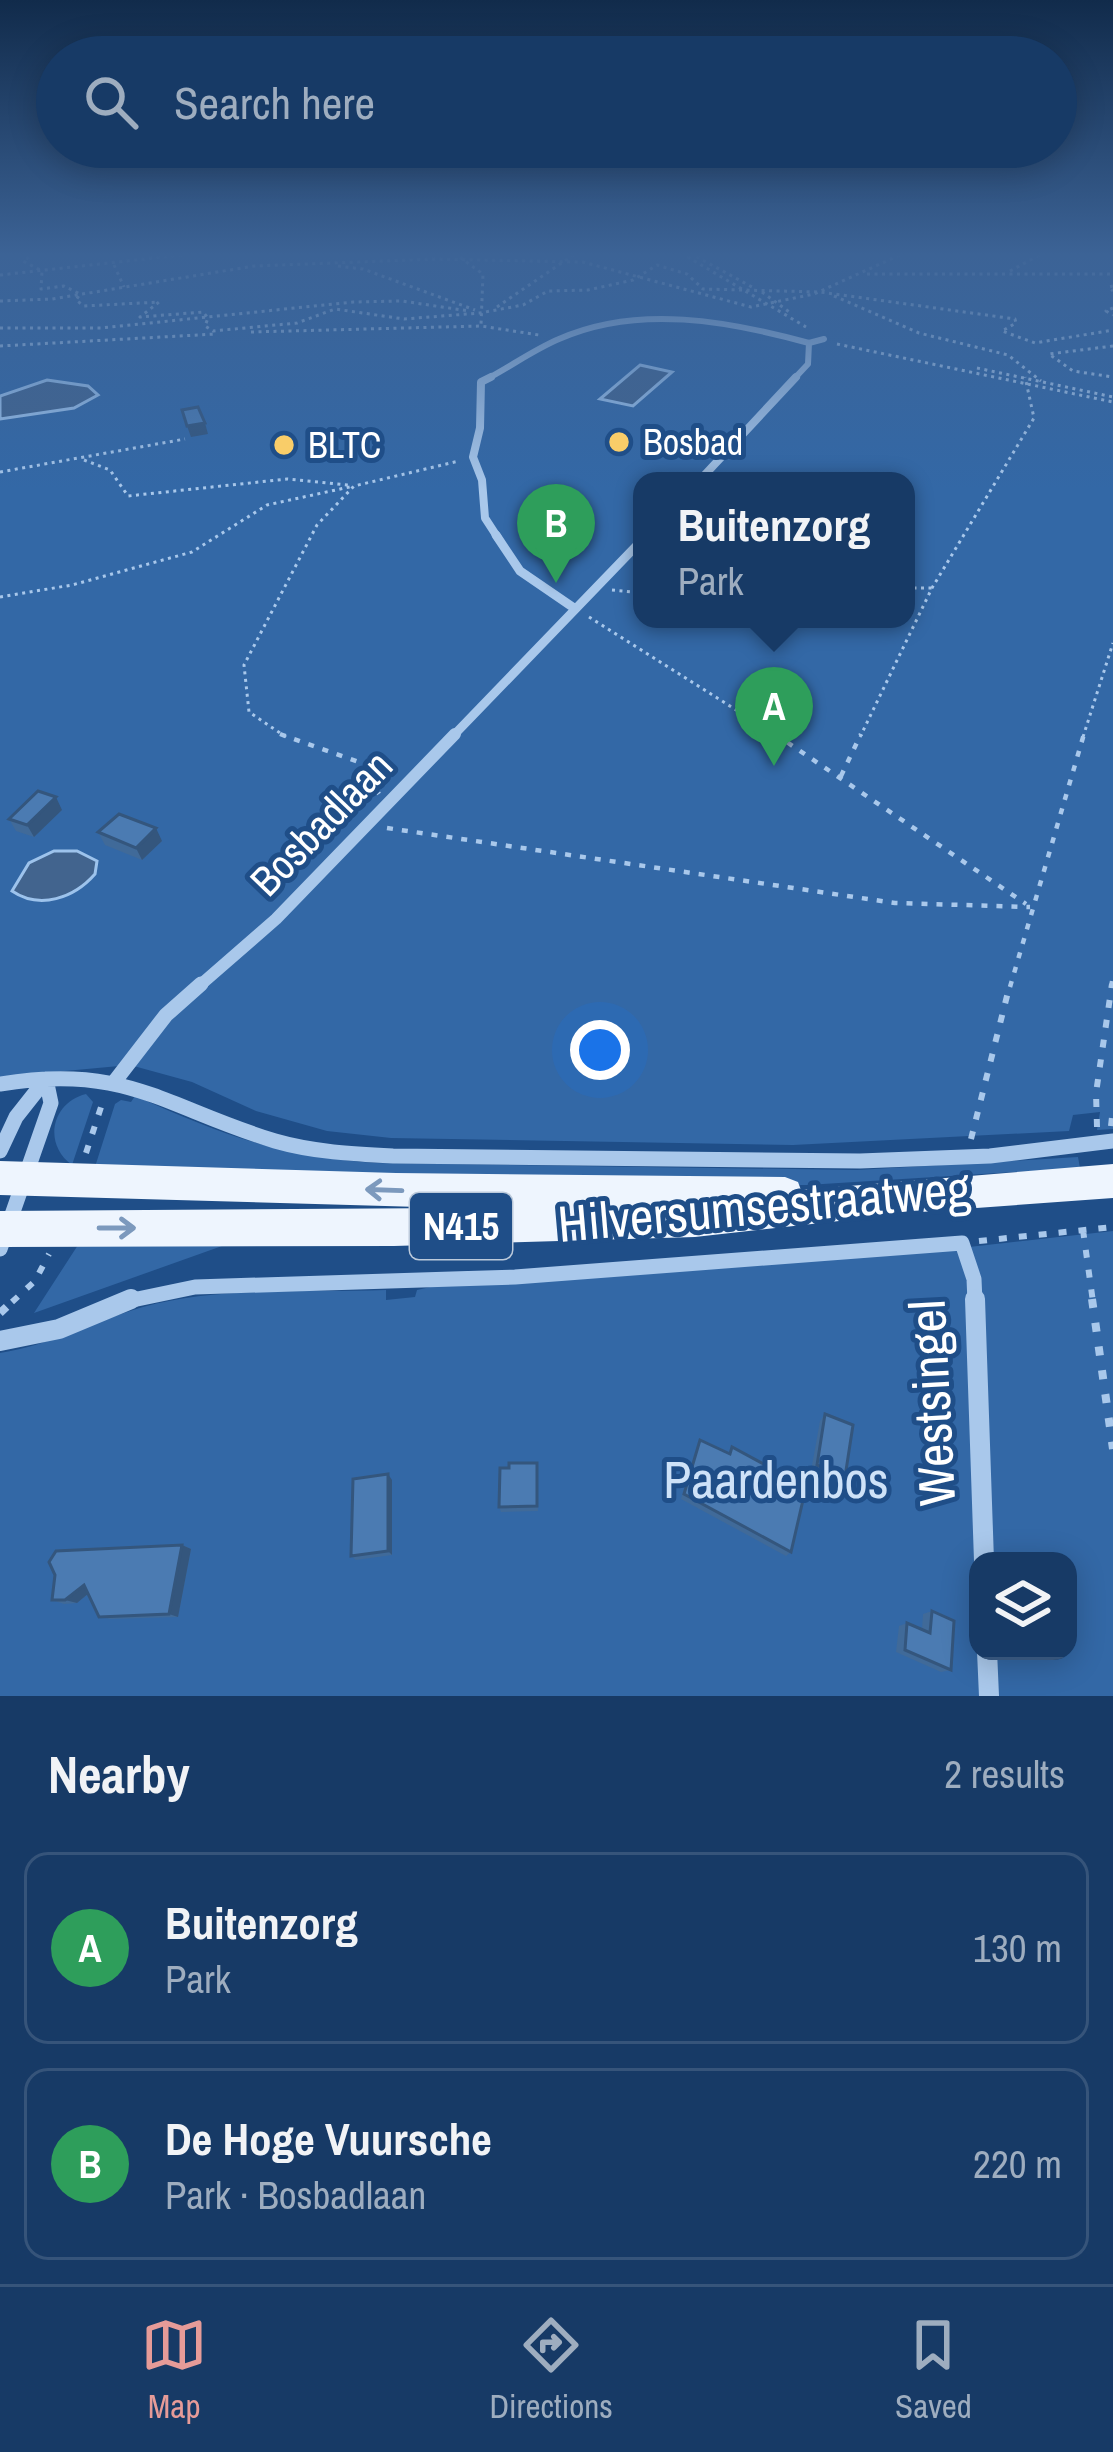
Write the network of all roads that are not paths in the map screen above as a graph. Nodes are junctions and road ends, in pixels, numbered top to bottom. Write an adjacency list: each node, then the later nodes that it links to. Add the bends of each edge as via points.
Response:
1 (590, 332): 7 (street, via 561,338 481,382 473,457 485,518 520,571)
2 (759, 332): 4 (street)
3 (824, 339): 4 (street)
4 (809, 343): 5 (street, via 808,364)
5 (707, 472)
6 (633, 549): 7 (street, Bosbadlaan)
7 (574, 608): 9 (street, Bosbadlaan, via 276,919 166,1016)
8 (46, 1079): 9 (street, Hilversumsestraatweg); 10 (street, Hilversumsestraatweg); 12 (street); 13 (street, via 51,1103)
9 (115, 1081): 11 (street, Hilversumsestraatweg, via 249,1135 325,1151 977,1156)
10 (0, 1084)
11 (1110, 1138)
12 (0, 1151)
13 (14, 1179): 15 (main road, Hilversumsestraatweg / N415, one-way to 13); 16 (street)
14 (1113, 1181): 15 (main road, Hilversumsestraatweg / N415)
15 (921, 1195): 16 (main road, Hilversumsestraatweg / N415, one-way to 15, via 695,1219)
16 (3, 1235)
17 (962, 1244): 18 (street, Hilversumsestraatweg, via 515,1277 195,1287); 19 (street, Westsingel, via 974,1279)
18 (0, 1341)
19 (984, 1552)
20 (987, 1660): 21 (street)
21 (989, 1696)

